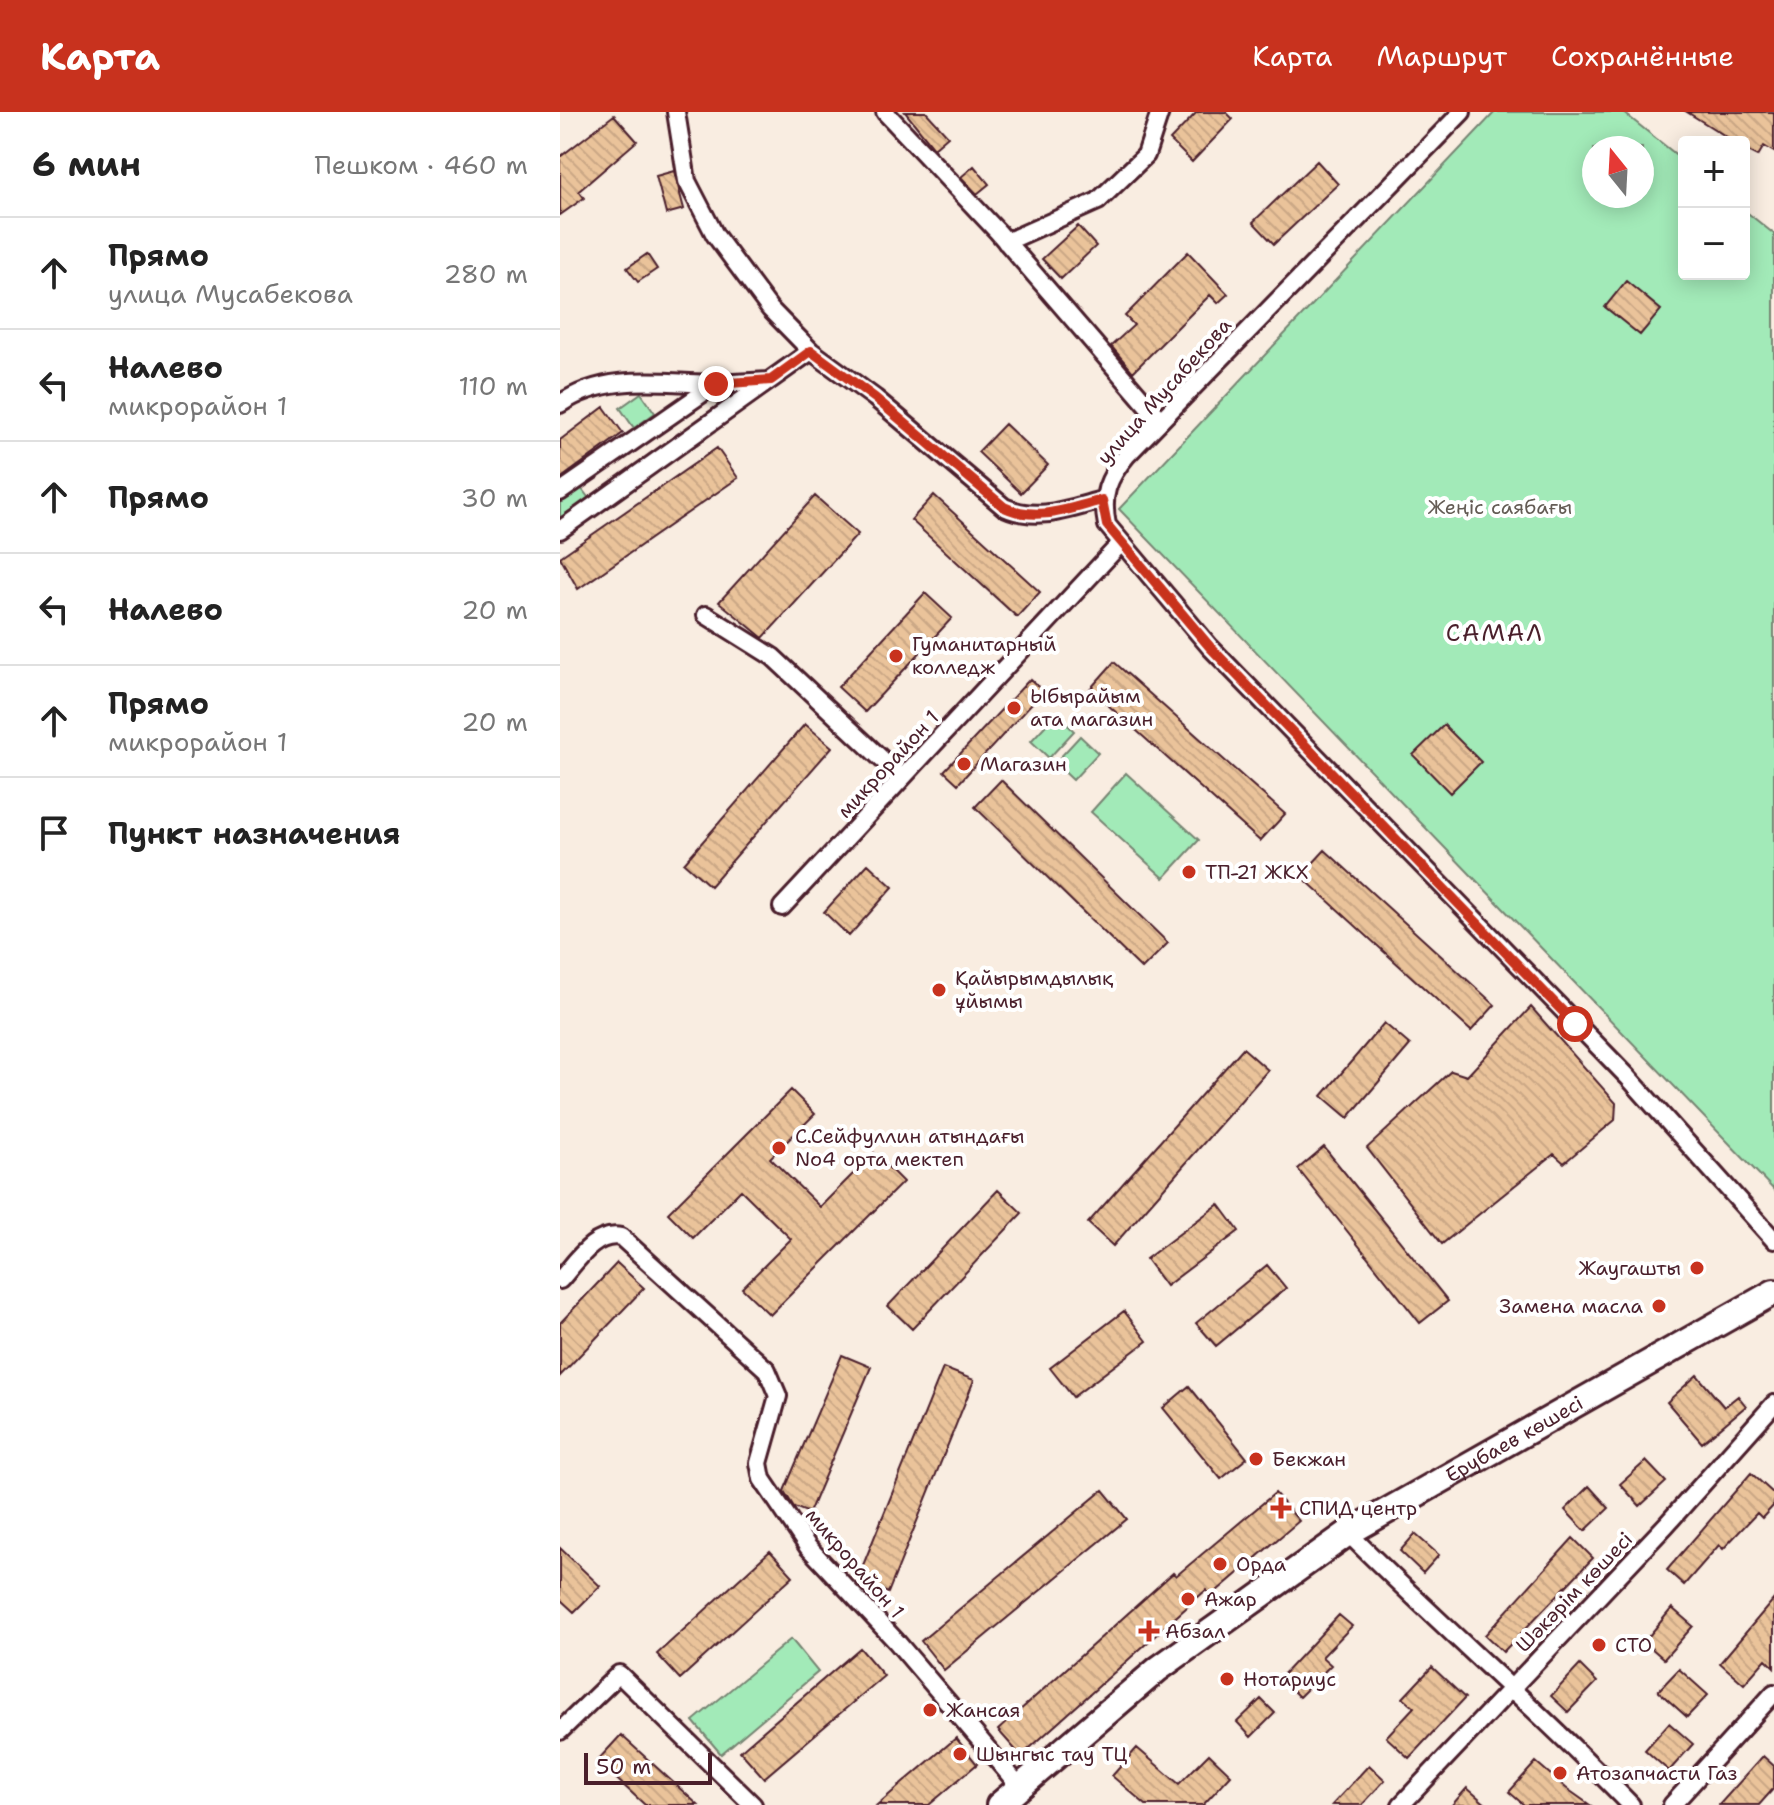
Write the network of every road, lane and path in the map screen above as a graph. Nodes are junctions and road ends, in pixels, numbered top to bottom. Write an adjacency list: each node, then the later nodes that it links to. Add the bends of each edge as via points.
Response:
1 (676, 112): 6 (street, via 687,181 715,235 770,309)
2 (885, 112): 5 (street)
3 (1160, 112): 5 (street, via 1146,155 1098,201)
4 (1462, 112): 10 (street, улица Мусабекова)
5 (1006, 242): 10 (street)
6 (811, 351): 7 (street); 12 (street, via 1004,507 1023,516)
7 (771, 380): 8 (street); 13 (street)
8 (716, 384): 9 (street, via 604,383 581,389); 11 (street)
9 (560, 404)
10 (1160, 420): 12 (street, улица Мусабекова, via 1112,474)
11 (560, 492)
12 (1102, 500): 14 (street, via 1107,525)
13 (560, 530)
14 (1121, 543): 16 (street, микрорайон 1); 18 (street, via 1210,647 1628,1077)
15 (706, 615): 16 (street, via 773,657)
16 (902, 778): 17 (street, микрорайон 1)
17 (782, 907)
18 (1774, 1240)
19 (560, 1280): 26 (street, микрорайон 1, via 600,1238 621,1237 767,1370 778,1396 759,1463 762,1479 808,1547)
20 (1774, 1292): 22 (main road, Ерубаев көшесі)
21 (1774, 1404): 23 (street, Шәкәрім көшесі)
22 (1348, 1533): 23 (street, via 1434,1620); 26 (main road, Ерубаев көшесі, via 1158,1669)
23 (1511, 1687): 29 (street, Шәкәрім көшесі); 30 (street)
24 (1774, 1693): 31 (street)
25 (560, 1731): 27 (street, via 619,1674)
26 (1020, 1787): 28 (main road, Ерубаев көшесі)
27 (753, 1805)
28 (999, 1805)
29 (1401, 1805)
30 (1631, 1805)
31 (1672, 1805)

